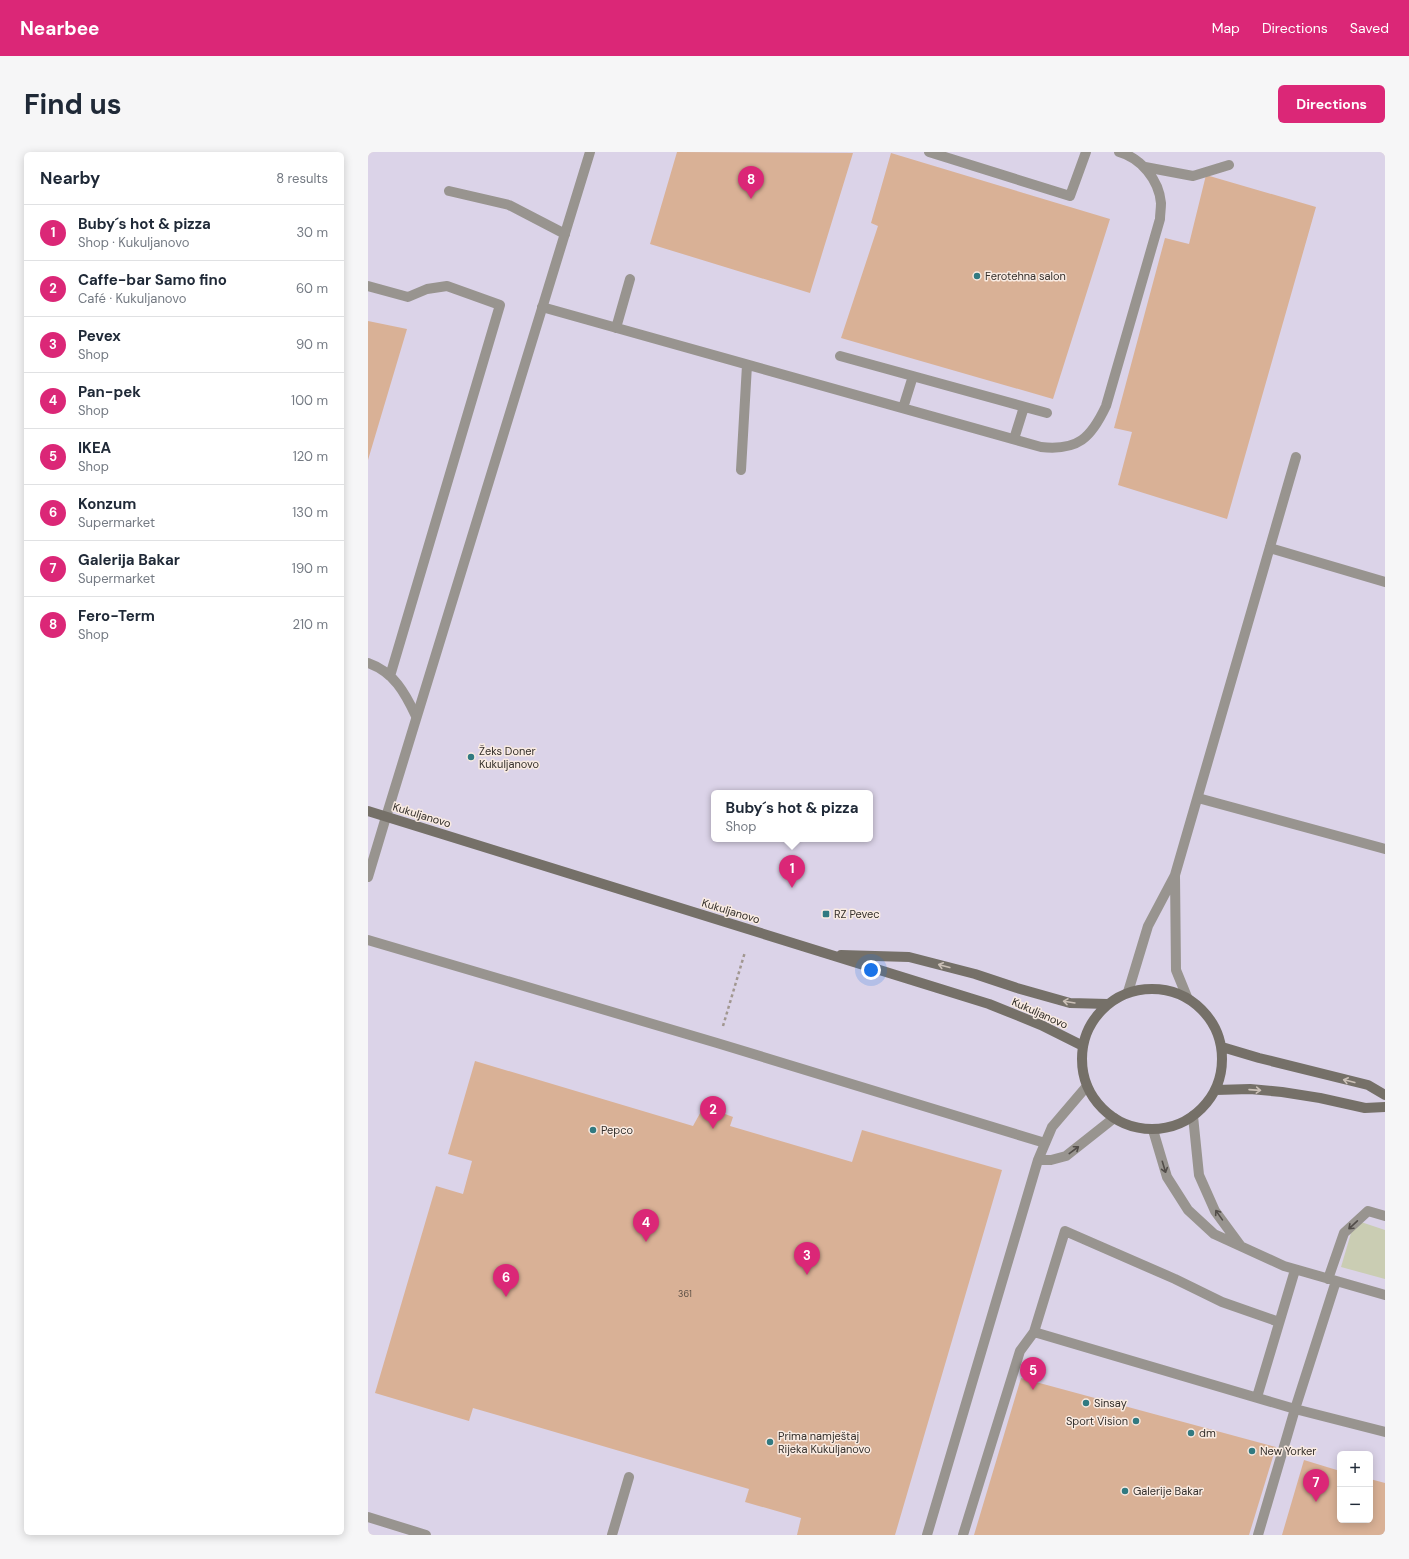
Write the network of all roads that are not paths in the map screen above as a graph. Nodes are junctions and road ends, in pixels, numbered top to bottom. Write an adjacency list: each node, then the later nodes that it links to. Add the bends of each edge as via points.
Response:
1 (590, 152): 8 (street)
2 (929, 152): 3 (street, via 1070,196)
3 (1086, 152)
4 (1119, 152): 6 (street)
5 (1229, 165): 6 (street, via 1193,176)
6 (1145, 168): 19 (street, via 1157,188 1161,203 1160,219 1106,406 1098,424 1072,445 1057,448 1041,447)
7 (449, 191): 8 (street, via 509,205)
8 (565, 234): 11 (street)
9 (630, 279): 12 (street)
10 (368, 286): 25 (street, via 408,297 427,288 447,286 500,305)
11 (542, 307): 12 (street); 26 (street)
12 (616, 328): 14 (street)
13 (840, 356): 15 (street)
14 (747, 365): 17 (street); 21 (street)
15 (913, 376): 16 (street); 17 (street)
16 (1024, 407): 18 (street); 19 (street)
17 (902, 408): 19 (street)
18 (1047, 413)
19 (1014, 439)
20 (1296, 457): 22 (street)
21 (741, 470)
22 (1270, 548): 23 (street); 27 (street)
23 (1385, 582)
24 (368, 663): 25 (street, via 379,666)
25 (390, 676): 26 (street, via 404,693)
26 (416, 716): 29 (street)
27 (1198, 798): 30 (street); 31 (street)
28 (368, 811): 29 (main road, Kukuljanovo)
29 (386, 817): 32 (street); 34 (main road, Kukuljanovo)
30 (1385, 849)
31 (1175, 875): 35 (street, via 1148,926); 36 (street, via 1176,970)
32 (368, 877)
33 (368, 940): 47 (street)
34 (831, 955): 37 (main road, one-way to 34, via 1070,1003 909,957); 38 (main road, Kukuljanovo, via 988,1004 1041,1025)
35 (1128, 992): 36 (main road, via 1148,988 1168,990); 37 (main road)
36 (1187, 996): 39 (main road, via 1203,1009 1216,1026)
37 (1108, 1004): 38 (main road, via 1091,1023)
38 (1083, 1046): 40 (main road, via 1082,1066)
39 (1222, 1047): 41 (main road, via 1223,1068); 42 (main road, one-way to 39, via 1368,1085)
40 (1087, 1086): 45 (main road, via 1098,1104); 47 (street, via 1052,1127)
41 (1216, 1090): 43 (main road, one-way to 43, via 1250,1089 1282,1092 1365,1108); 44 (main road, via 1207,1104)
42 (1385, 1095)
43 (1385, 1107)
44 (1193, 1116): 46 (main road, via 1181,1124); 50 (street, one-way to 44, via 1216,1211 1199,1175)
45 (1114, 1118): 46 (main road, via 1132,1127); 48 (street, one-way to 45, via 1066,1156)
46 (1153, 1130): 50 (street, one-way to 50, via 1167,1177 1188,1210 1214,1234)
47 (1045, 1143): 48 (street)
48 (1038, 1160): 63 (street)
49 (1385, 1216): 52 (street, one-way to 52, via 1368,1210 1344,1233)
50 (1242, 1247): 51 (street)
51 (1295, 1270): 52 (street); 54 (street)
52 (1332, 1280): 53 (street); 57 (street)
53 (1385, 1295)
54 (1279, 1322): 55 (street, via 1222,1302 1175,1278 1065,1231); 56 (street)
55 (1034, 1332): 56 (street); 64 (street, via 1020,1351)
56 (1257, 1397): 57 (street)
57 (1295, 1409): 58 (street); 65 (street)
58 (1385, 1432)
59 (629, 1477): 62 (street)
60 (368, 1517): 61 (street)
61 (426, 1535)
62 (612, 1535)
63 (927, 1535)
64 (963, 1535)
65 (1258, 1535)

